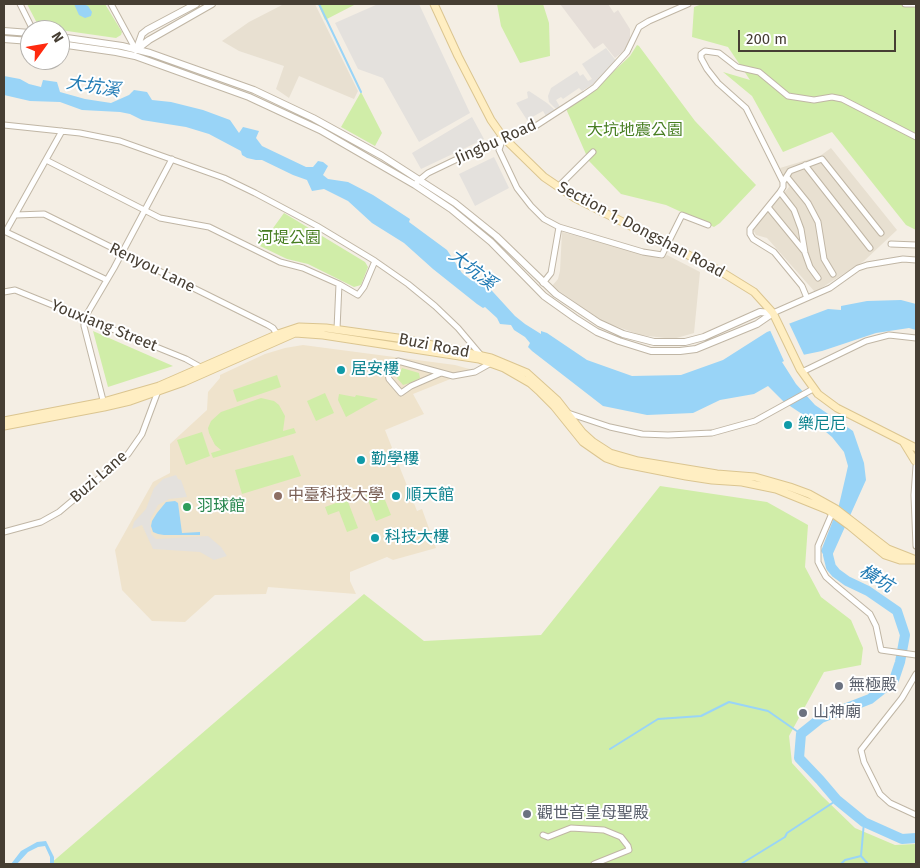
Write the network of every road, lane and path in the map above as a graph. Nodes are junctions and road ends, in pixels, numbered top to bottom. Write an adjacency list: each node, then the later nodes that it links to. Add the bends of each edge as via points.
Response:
1 (20, 4): 9 (street)
2 (112, 4): 16 (street)
3 (196, 4): 16 (street, via 142,34)
4 (212, 4): 16 (street, via 149,40)
5 (434, 4): 19 (main road, Section 1, Dongshan Road, via 478,97)
6 (688, 4): 19 (street, Jingbu Road, via 639,28 627,52 595,87 531,129)
7 (905, 4): 8 (street)
8 (916, 4)
9 (29, 20)
10 (4, 31): 11 (street)
11 (20, 32)
12 (70, 38): 16 (street, via 122,46)
13 (4, 39): 14 (street)
14 (20, 40)
15 (70, 45): 16 (street)
16 (135, 53): 26 (street, via 254,90 290,106); 28 (street, via 249,97 320,130)
17 (4, 125): 18 (street)
18 (62, 131): 22 (street, via 120,141); 23 (street)
19 (503, 137): 26 (street, Jingbu Road); 29 (main road, Section 1, Dongshan Road); 35 (street, via 499,150 518,188 531,206)
20 (916, 138): 27 (street, via 842,99 814,100 788,96 759,72 737,68 719,54 705,51 701,58 706,69 746,108)
21 (593, 152): 29 (street)
22 (172, 159): 32 (street); 44 (street, via 256,193)
23 (46, 160): 32 (street); 33 (street)
24 (805, 165): 25 (street, via 790,171); 37 (street, via 822,159 826,162); 41 (street)
25 (787, 177): 27 (street); 46 (street, via 808,203 818,222 824,260)
26 (420, 179): 28 (street, Jingbu Road); 49 (street, via 496,236)
27 (783, 182): 30 (street)
28 (415, 185): 53 (street, via 491,242 544,296 585,325 619,341 651,351 688,350 758,324)
29 (558, 187): 39 (main road, Section 1, Dongshan Road)
30 (780, 192): 31 (street); 42 (street, via 794,210 802,229)
31 (768, 207): 42 (street); 52 (street, via 750,229 750,234 774,252 802,286)
32 (145, 210): 43 (street); 50 (street, via 166,220 209,227 280,262)
33 (16, 215): 36 (street); 43 (street, Renyou Lane, via 44,214)
34 (708, 225): 39 (street, via 682,214)
35 (559, 227): 39 (street, via 653,254 662,255); 49 (street, via 551,273)
36 (5, 231): 48 (street)
37 (881, 233)
38 (891, 244): 40 (street)
39 (668, 245): 53 (main road, Section 1, Dongshan Road, via 745,285 762,298)
40 (916, 245)
41 (870, 248)
42 (805, 252): 47 (street)
43 (122, 254): 48 (street); 56 (street, Renyou Lane, via 268,325)
44 (375, 260): 50 (street, via 358,295); 58 (street, via 435,306)
45 (916, 260): 52 (street, via 903,259 858,268 830,288)
46 (833, 274)
47 (818, 278)
48 (107, 280): 54 (street)
49 (543, 283): 53 (street, via 599,323 623,334 654,342 693,340 760,312)
50 (339, 284): 55 (street)
51 (4, 292): 54 (street, Youxiang Street, via 15,290)
52 (807, 298): 53 (street)
53 (772, 313): 61 (main road, Section 1, Dongshan Road)
54 (84, 319): 60 (street, Youxiang Street); 65 (street)
55 (337, 330): 56 (main road, Buzi Road, via 299,327); 58 (main road, Buzi Road, via 405,339)
56 (279, 337): 58 (main road, Buzi Road, via 295,333 323,335); 60 (main road, Buzi Road); 63 (main road, Buzi Road)
57 (916, 338): 61 (street, via 889,335 866,341)
58 (480, 357): 59 (main road, Buzi Road)
59 (491, 360): 62 (street, via 476,372 453,376); 66 (main road, Buzi Road, via 527,373); 74 (main road, Buzi Road, via 530,383 583,442 606,458 652,470 776,489)
60 (202, 368): 63 (main road, Buzi Road)
61 (802, 372): 64 (main road, Section 1, Dongshan Road)
62 (441, 373): 62 (street, via 398,361 392,363 388,374 401,393)
63 (158, 389): 65 (main road, Buzi Road); 75 (street, Buzi Lane, via 142,434 128,454 59,512 41,522)
64 (810, 391): 66 (street, via 755,421 712,433 642,434); 69 (main road, Section 1, Dongshan Road)
65 (104, 405): 67 (main road, Buzi Road); 68 (main road, Buzi Road)
66 (568, 413): 74 (main road, Buzi Road, via 582,432 610,453 717,474 755,477 809,494)
67 (4, 421)
68 (4, 426)
69 (904, 443): 70 (main road, Section 1, Dongshan Road); 71 (main road)
70 (916, 448)
71 (916, 463): 73 (street)
72 (916, 487): 73 (street)
73 (914, 494): 76 (street)
74 (834, 511): 77 (main road, via 888,550); 78 (street, via 818,546 818,562 826,577 870,614 881,650)
75 (4, 532)
76 (916, 546)
77 (916, 560)
78 (916, 655)
79 (916, 674): 80 (street, via 902,698 861,750 880,794 890,803)
80 (916, 815)
81 (542, 835): 82 (street, via 571,828 604,830 621,837 628,846 629,850)
82 (594, 864)

